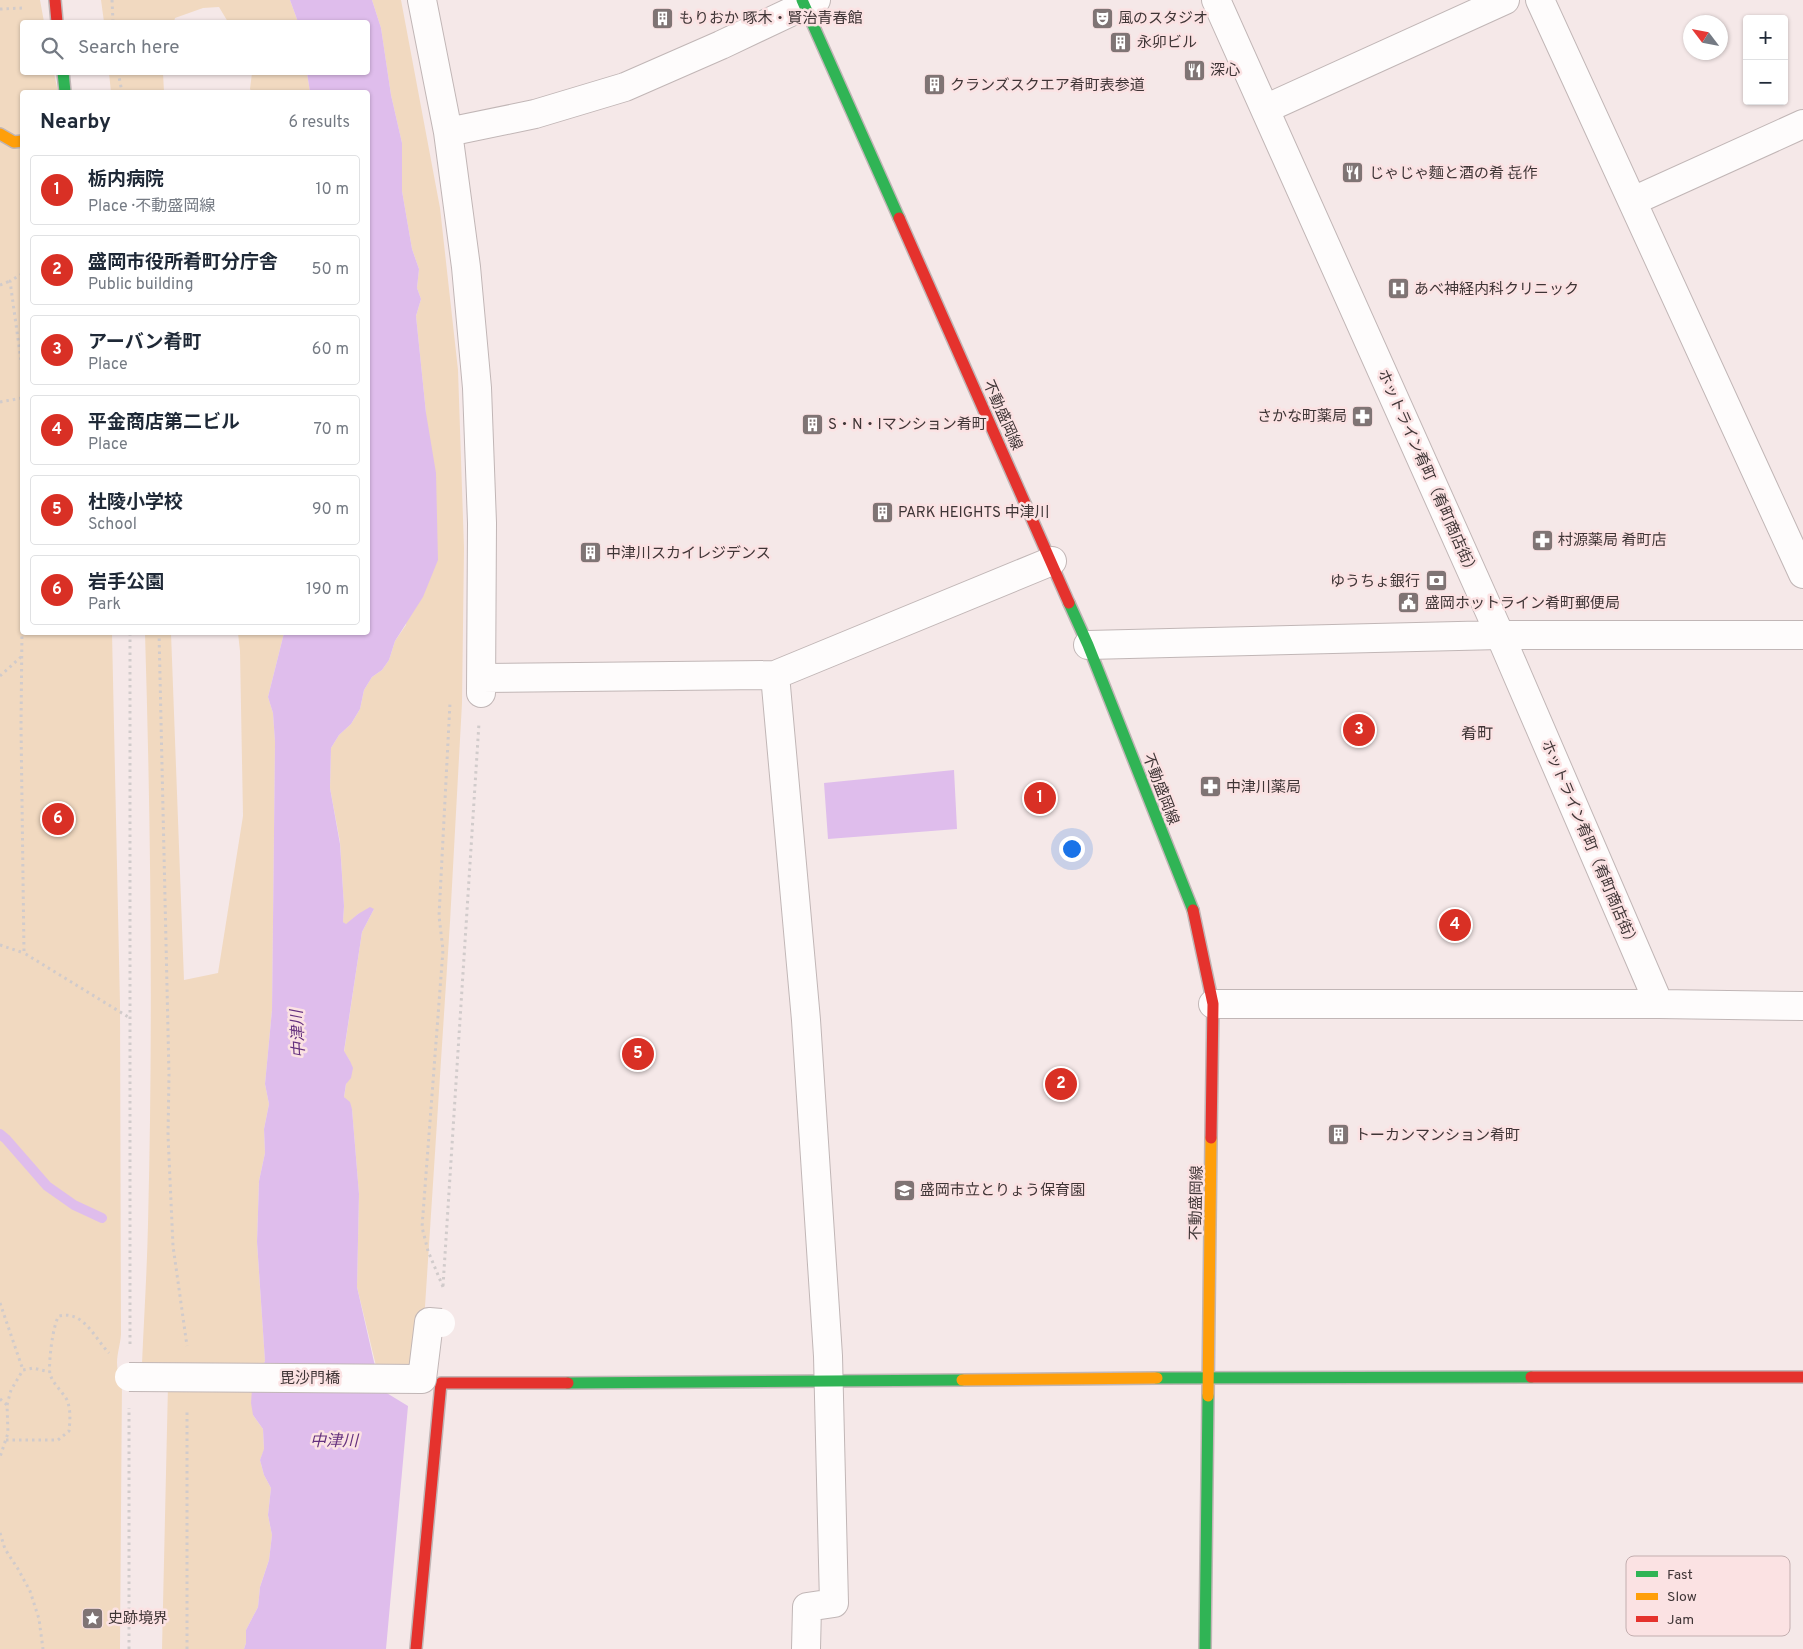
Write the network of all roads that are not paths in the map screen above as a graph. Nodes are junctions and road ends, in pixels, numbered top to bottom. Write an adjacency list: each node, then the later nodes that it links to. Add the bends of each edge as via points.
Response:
1 (55, 0): 7 (main road)
2 (422, 0): 12 (street)
3 (1216, 0): 10 (street, ホットライン肴町（肴町商店街）)
4 (1505, 0): 10 (street)
5 (1540, 0): 15 (street)
6 (808, 2): 12 (street, via 625,87 535,114); 16 (main road, 不動盛岡線)
7 (58, 20)
8 (63, 75): 9 (main road)
9 (65, 90)
10 (1266, 109): 18 (street, ホットライン肴町（肴町商店街）)
11 (1803, 124): 15 (street)
12 (448, 132): 21 (street, via 466,267 477,388 482,523 481,685)
13 (0, 134): 14 (main road, via 14,142)
14 (20, 141)
15 (1633, 200): 17 (street)
16 (1052, 560): 20 (main road, 不動盛岡線); 21 (street)
17 (1803, 574)
18 (1500, 635): 19 (street); 20 (street); 23 (street, ホットライン肴町（肴町商店街）)
19 (1803, 635)
20 (1088, 645): 22 (main road, 不動盛岡線, via 1194,913)
21 (775, 675): 29 (street, via 806,1020)
22 (1213, 1004): 23 (street); 27 (main road, 不動盛岡線)
23 (1659, 1004): 24 (street)
24 (1803, 1006)
25 (441, 1323): 26 (street, 毘沙門橋, bridge, via 429,1322 422,1379)
26 (129, 1373)
27 (1208, 1377): 28 (main road); 29 (main road); 32 (main road, 不動盛岡線)
28 (1803, 1377)
29 (829, 1382): 30 (main road, via 441,1383); 31 (street, via 834,1603 807,1607)
30 (416, 1649)
31 (806, 1649)
32 (1205, 1649)

